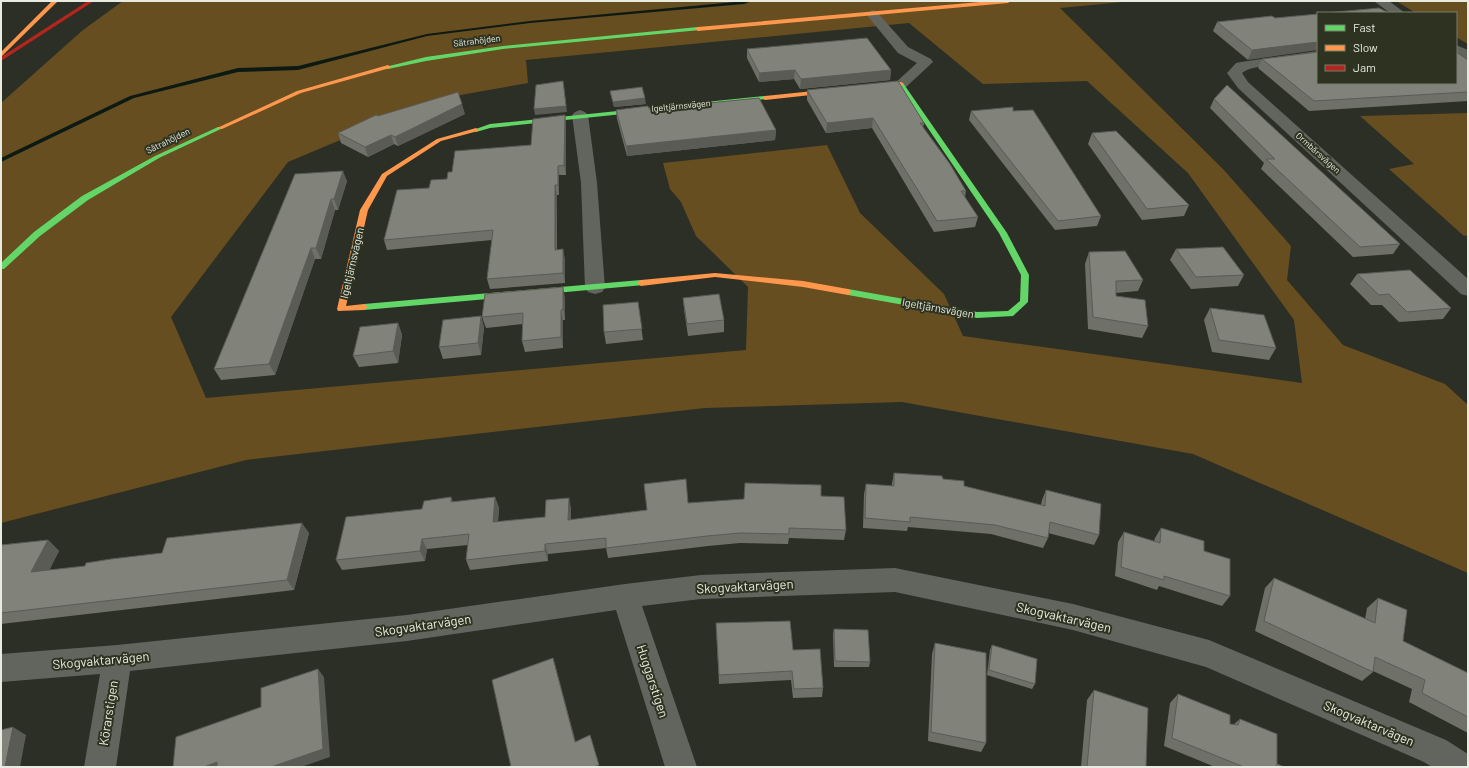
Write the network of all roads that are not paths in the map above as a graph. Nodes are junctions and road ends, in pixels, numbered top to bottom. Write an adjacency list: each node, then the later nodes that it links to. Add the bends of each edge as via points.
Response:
1 (55, 1): 8 (main road)
2 (91, 1): 11 (main road)
3 (1008, 1): 6 (main road, Sätrahöjden)
4 (1380, 1): 5 (street)
5 (1397, 12)
6 (872, 14): 12 (street, via 903,50 926,62); 14 (main road, Sätrahöjden, via 492,48 437,56 338,80 299,92 260,109 122,176 73,207 37,234)
7 (1457, 50): 10 (street)
8 (1, 55)
9 (1317, 55): 16 (street, Ormbärsvägen, via 1241,66 1234,73 1243,85)
10 (1468, 56)
11 (1, 59)
12 (901, 84): 13 (main road, Igeltjärnsvägen); 15 (main road, Igeltjärnsvägen, via 1003,233 1025,275 1024,302 1010,314 977,315 803,284 715,275)
13 (580, 116): 15 (street, via 589,183); 15 (main road, Igeltjärnsvägen, via 490,126 439,140 384,175 364,210 341,309)
14 (1, 267)
15 (595, 288)
16 (1468, 290)
17 (625, 596): 18 (street, Skogvaktarvägen, via 407,628); 21 (street, Huggarstigen); 22 (street, Skogvaktarvägen, via 701,587 895,580 1073,617 1209,654 1435,751)
18 (117, 659): 19 (street, Skogvaktarvägen); 20 (street, Körarstigen)
19 (1, 668)
20 (100, 767)
21 (681, 767)
22 (1460, 767)

